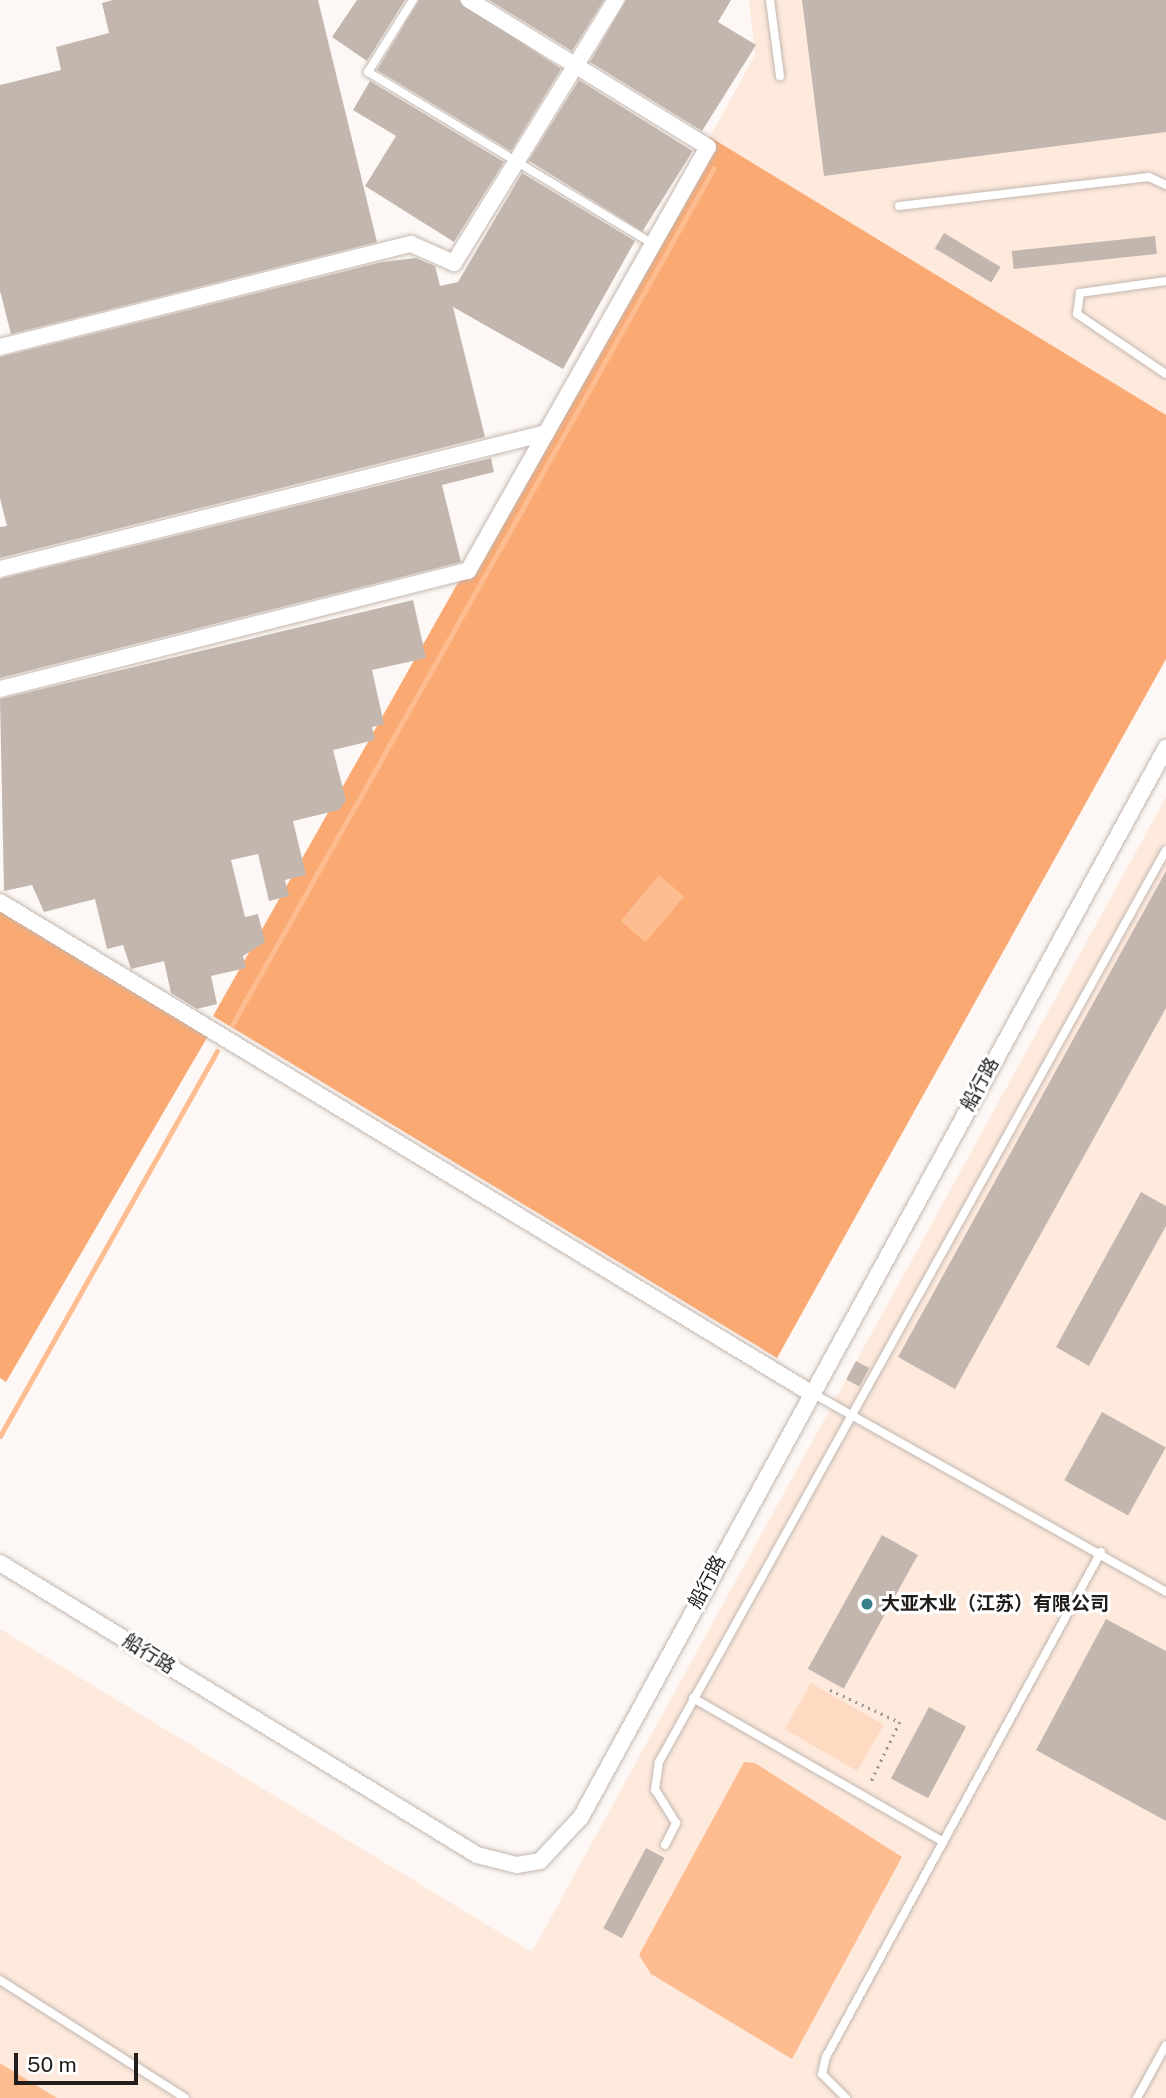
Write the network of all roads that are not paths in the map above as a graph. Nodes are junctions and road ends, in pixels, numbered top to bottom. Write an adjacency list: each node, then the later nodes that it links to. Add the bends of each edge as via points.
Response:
1 (413, 0): 7 (lane, via 368,72)
2 (469, 0): 5 (street)
3 (616, 0): 5 (street)
4 (770, 0): 6 (lane)
5 (575, 66): 7 (street); 10 (street, via 708,147)
6 (780, 76)
7 (516, 162): 10 (lane); 12 (street, via 454,263 411,244)
8 (1166, 185): 9 (lane, via 1149,177)
9 (899, 206)
10 (653, 244): 14 (street)
11 (1166, 281): 13 (lane, via 1080,293 1077,314)
12 (0, 347)
13 (1166, 374)
14 (546, 433): 15 (street); 16 (street, via 468,571 455,578)
15 (0, 569)
16 (0, 689)
17 (1166, 748): 20 (street, 船行路)
18 (1166, 850): 21 (lane, via 1106,966)
19 (0, 902): 20 (street)
20 (809, 1392): 21 (lane); 23 (street, 船行路, via 581,1817 540,1861 517,1865 477,1855)
21 (851, 1415): 22 (lane); 25 (lane)
22 (1101, 1552): 24 (lane); 26 (lane)
23 (0, 1563)
24 (1166, 1592)
25 (693, 1699): 26 (lane); 27 (lane, via 655,1771 659,1801 676,1818)
26 (943, 1842): 31 (lane, via 825,2057 822,2074)
27 (665, 1845)
28 (0, 1980): 30 (lane)
29 (1166, 2045): 32 (lane)
30 (186, 2098)
31 (846, 2098)
32 (1137, 2098)

